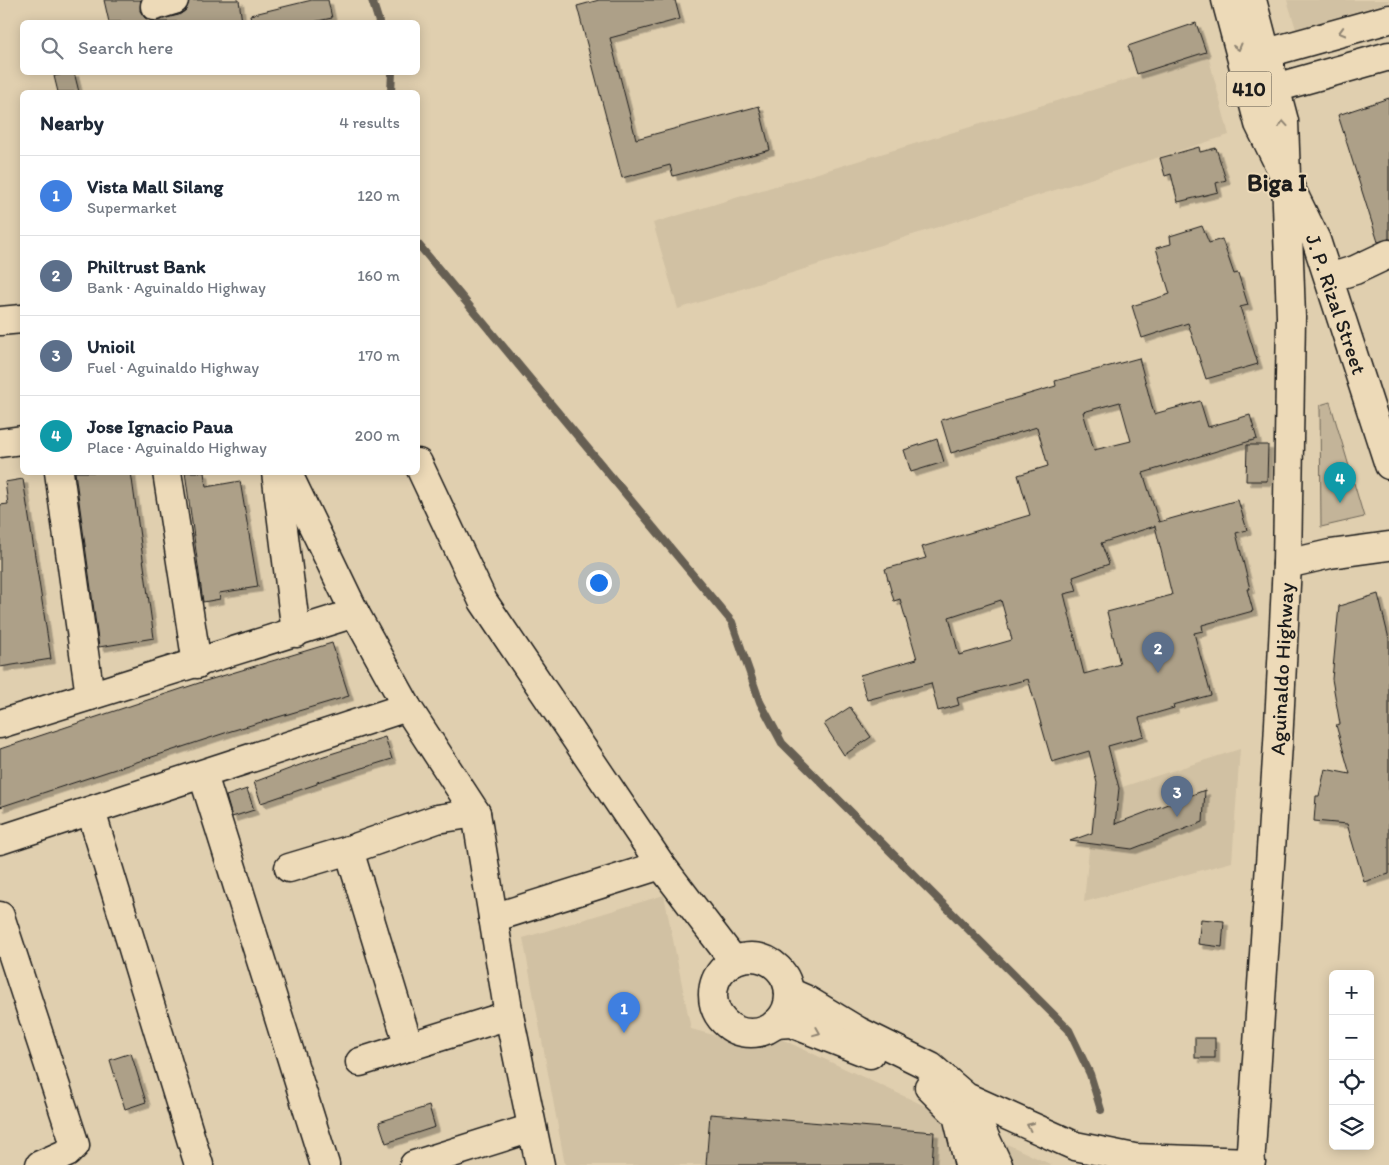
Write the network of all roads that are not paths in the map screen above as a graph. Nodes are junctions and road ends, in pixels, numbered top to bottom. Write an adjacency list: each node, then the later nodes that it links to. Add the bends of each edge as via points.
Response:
1 (1226, 0): 7 (street, Aguinaldo Highway / 410, one-way to 7, via 1259,124)
2 (1252, 0): 4 (street, Aguinaldo Highway / 410)
3 (1389, 19): 4 (street, one-way to 4)
4 (1267, 53): 6 (street, Aguinaldo Highway / 410)
5 (1389, 56): 6 (street)
6 (1275, 88): 7 (street, Aguinaldo Highway / 410, one-way to 6, via 1284,121)
7 (1284, 173): 9 (street, J. P. Rizal Street / 410, via 1316,240); 21 (street, Aguinaldo Highway, via 1291,317)
8 (1389, 254): 9 (street)
9 (1329, 278): 14 (street, J. P. Rizal Street / 410)
10 (20, 319): 11 (street)
11 (0, 322)
12 (20, 440): 13 (street)
13 (0, 443)
14 (1389, 465)
15 (420, 467): 33 (street, via 483,601)
16 (59, 475): 25 (street)
17 (167, 475): 24 (street)
18 (276, 475): 23 (street)
19 (288, 475): 22 (street)
20 (1389, 546): 21 (street)
21 (1288, 564): 45 (street, Aguinaldo Highway)
22 (355, 613): 23 (street); 26 (street)
23 (296, 633): 24 (street)
24 (197, 664): 25 (street)
25 (90, 696): 27 (street)
26 (407, 707): 28 (street); 30 (street)
27 (0, 724)
28 (203, 775): 29 (street); 48 (street)
29 (91, 811): 31 (street); 47 (street)
30 (476, 813): 32 (street, via 437,819); 36 (street)
31 (0, 840)
32 (350, 850): 34 (street); 41 (street)
33 (661, 865): 36 (street); 37 (street)
34 (289, 868)
35 (0, 916): 46 (street, via 75,1144 67,1154)
36 (493, 918): 39 (street)
37 (734, 961): 38 (street, via 754,957 765,959 782,972); 40 (street, via 717,977 713,988 713,999 722,1020 742,1032 754,1033)
38 (789, 992): 40 (street, via 786,1010); 43 (street, via 806,998 858,1031 931,1067)
39 (509, 1015): 41 (street); 44 (street)
40 (775, 1024): 51 (street, one-way to 51, via 791,1023 809,1029 921,1079 957,1115)
41 (409, 1047): 42 (street)
42 (360, 1062)
43 (966, 1097): 45 (street, one-way to 43, via 1134,1158 1075,1146); 52 (street)
44 (532, 1128): 49 (street); 50 (street)
45 (1251, 1164)
46 (40, 1165)
47 (199, 1165)
48 (324, 1165)
49 (414, 1165)
50 (540, 1165)
51 (969, 1165)
52 (998, 1165)

